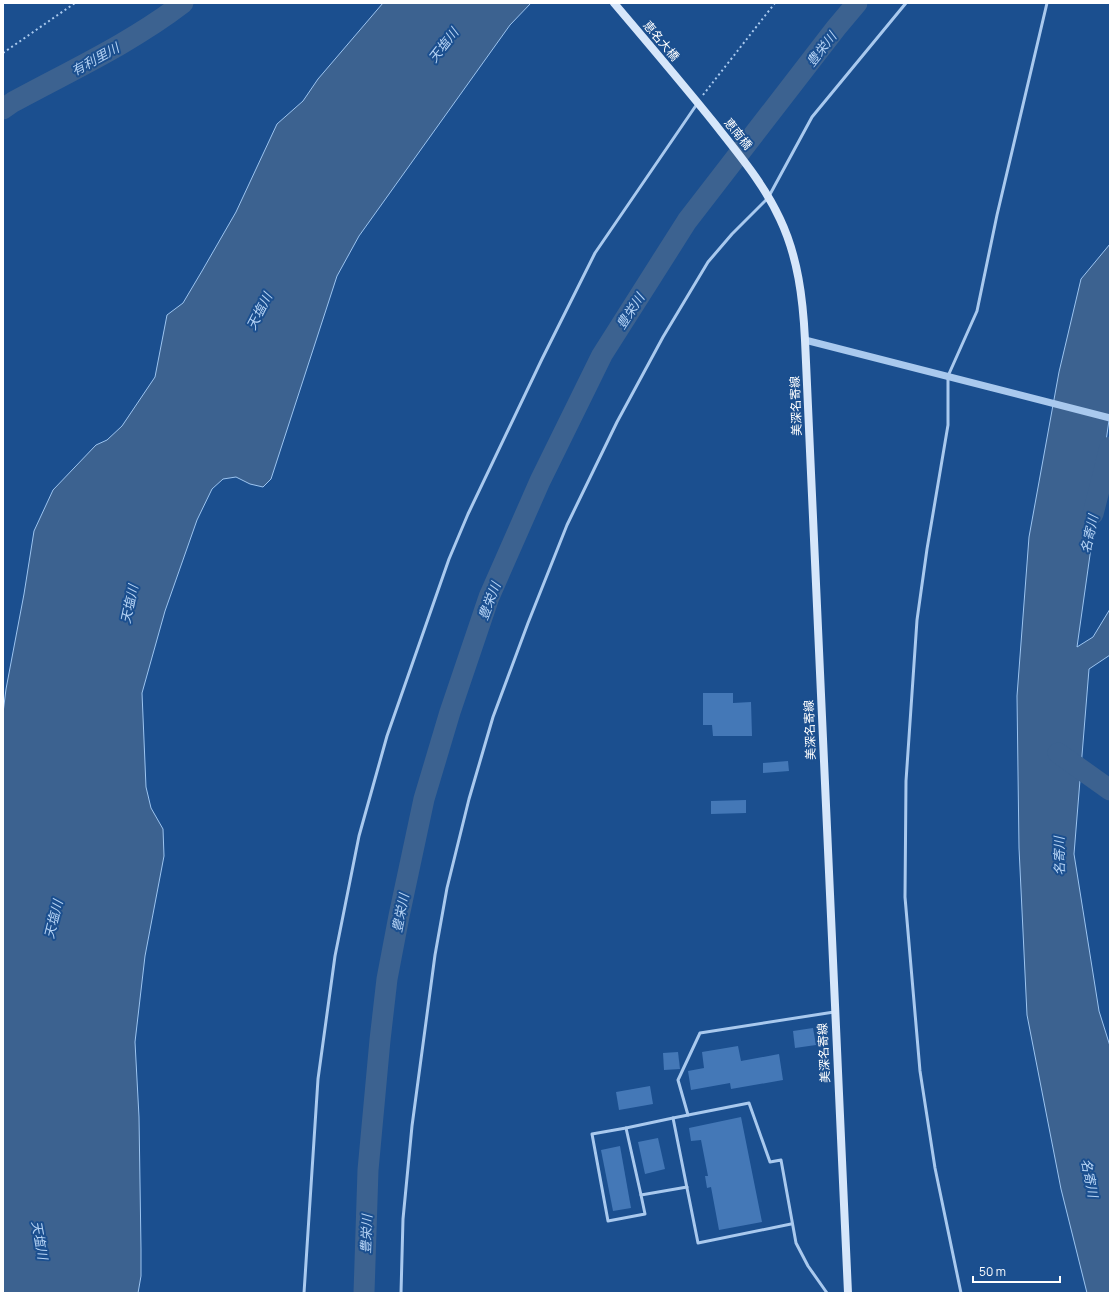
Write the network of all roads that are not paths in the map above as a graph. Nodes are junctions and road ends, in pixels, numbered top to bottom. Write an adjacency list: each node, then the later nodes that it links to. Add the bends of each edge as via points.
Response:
1 (614, 3): 4 (main road, 恵名大橋)
2 (906, 3): 6 (lane, via 812,117)
3 (1047, 3): 8 (lane, via 977,311)
4 (700, 105): 5 (main road, 恵南橋); 17 (lane, via 595,253 542,359 465,520 387,736 360,836 335,956 318,1080)
5 (755, 175): 6 (main road, 美深名寄線)
6 (768, 198): 7 (main road, 美深名寄線, via 783,226 798,274); 18 (lane, via 708,262 663,337 617,422 567,525 493,718 469,799 447,888 435,955 412,1126 403,1219)
7 (805, 340): 8 (street); 10 (main road, 美深名寄線)
8 (948, 376): 9 (street); 21 (lane, via 948,425 926,549 917,620 906,781 905,897 920,1071 935,1168)
9 (1110, 418)
10 (834, 1012): 11 (lane, via 700,1033 678,1080); 20 (main road, 美深名寄線)
11 (688, 1115): 12 (lane); 16 (lane, via 749,1103 770,1162 781,1160)
12 (673, 1118): 13 (lane); 14 (lane)
13 (626, 1128): 15 (lane); 15 (lane, via 592,1134 608,1220 645,1214)
14 (687, 1187): 15 (lane); 16 (lane, via 698,1243)
15 (641, 1195)
16 (791, 1224): 19 (lane, via 796,1243)
17 (304, 1293)
18 (401, 1293)
19 (827, 1293)
20 (848, 1293)
21 (960, 1293)

